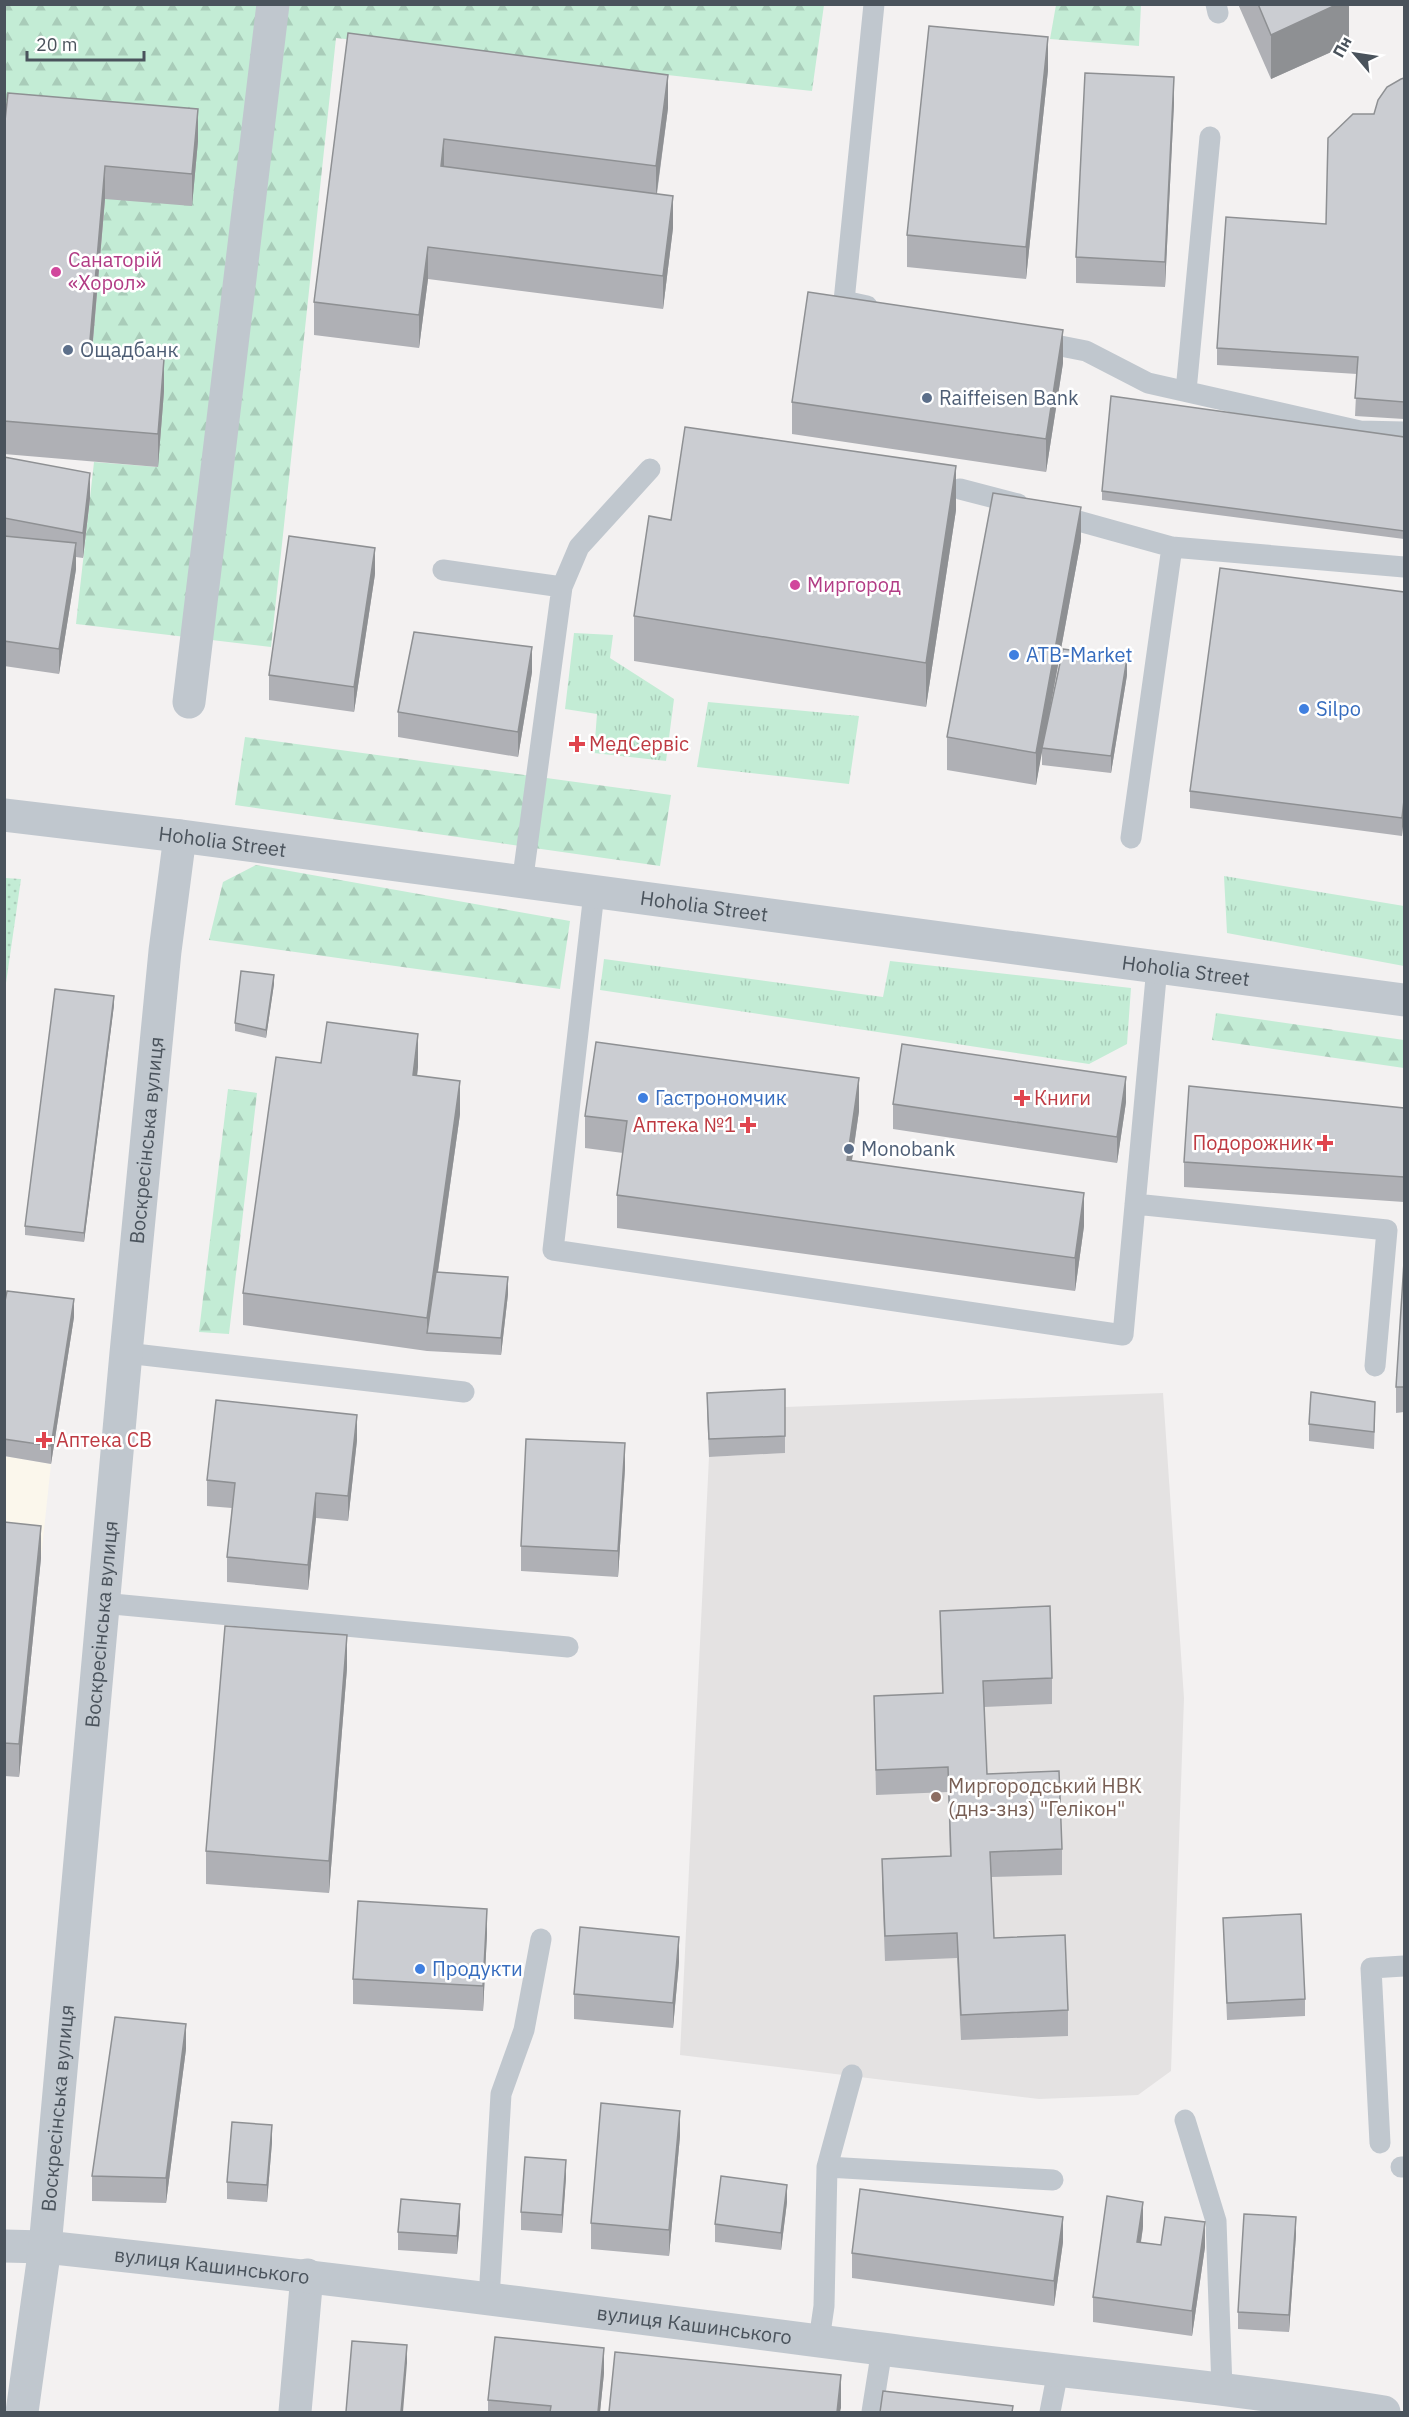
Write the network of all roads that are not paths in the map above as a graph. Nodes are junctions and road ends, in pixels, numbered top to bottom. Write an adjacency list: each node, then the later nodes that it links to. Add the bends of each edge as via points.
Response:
1 (273, 4): 14 (street)
2 (874, 4): 4 (lane, via 844,302)
3 (1210, 137): 6 (lane)
4 (890, 311)
5 (1017, 337): 6 (lane, via 1086,351 1148,383)
6 (1186, 391): 7 (lane, via 1360,431)
7 (1404, 432)
8 (650, 469): 13 (lane, via 579,547)
9 (960, 489): 10 (lane)
10 (1172, 547): 11 (lane); 17 (lane)
11 (1404, 567)
12 (443, 570): 13 (lane)
13 (561, 587): 18 (lane)
14 (189, 702)
15 (4, 815): 16 (street, Hoholia Street)
16 (180, 836): 18 (street, Hoholia Street); 23 (street, Воскресінська вулиця)
17 (1131, 838)
18 (522, 884): 19 (street, Hoholia Street)
19 (594, 893): 20 (street, Hoholia Street); 22 (lane, via 553,1250 1123,1335)
20 (1157, 967): 21 (street, Hoholia Street); 22 (lane)
21 (1404, 1000)
22 (1135, 1204): 24 (lane, via 1387,1230)
23 (126, 1353): 25 (lane); 26 (street, Воскресінська вулиця)
24 (1375, 1366)
25 (464, 1392)
26 (102, 1603): 27 (lane); 36 (street, Воскресінська вулиця)
27 (568, 1647)
28 (541, 1939): 38 (lane, via 524,2030 501,2094)
29 (1404, 1966): 32 (lane, via 1371,1968)
30 (852, 2075): 33 (lane)
31 (1185, 2121): 42 (lane, via 1216,2221)
32 (1380, 2143)
33 (827, 2167): 34 (lane); 39 (lane, via 824,2306)
34 (1053, 2180)
35 (4, 2246): 36 (street, вулиця Кашинського)
36 (45, 2247): 37 (street, вулиця Кашинського); 44 (street, Воскресінська вулиця)
37 (308, 2275): 38 (street, вулиця Кашинського); 45 (street)
38 (489, 2299): 39 (street, вулиця Кашинського)
39 (819, 2340): 40 (street, вулиця Кашинського)
40 (882, 2349): 41 (street, вулиця Кашинського); 46 (lane)
41 (1058, 2371): 42 (street, вулиця Кашинського); 47 (lane)
42 (1222, 2388): 43 (street, вулиця Кашинського)
43 (1371, 2411)
44 (22, 2412)
45 (295, 2412)
46 (872, 2412)
47 (1050, 2412)

